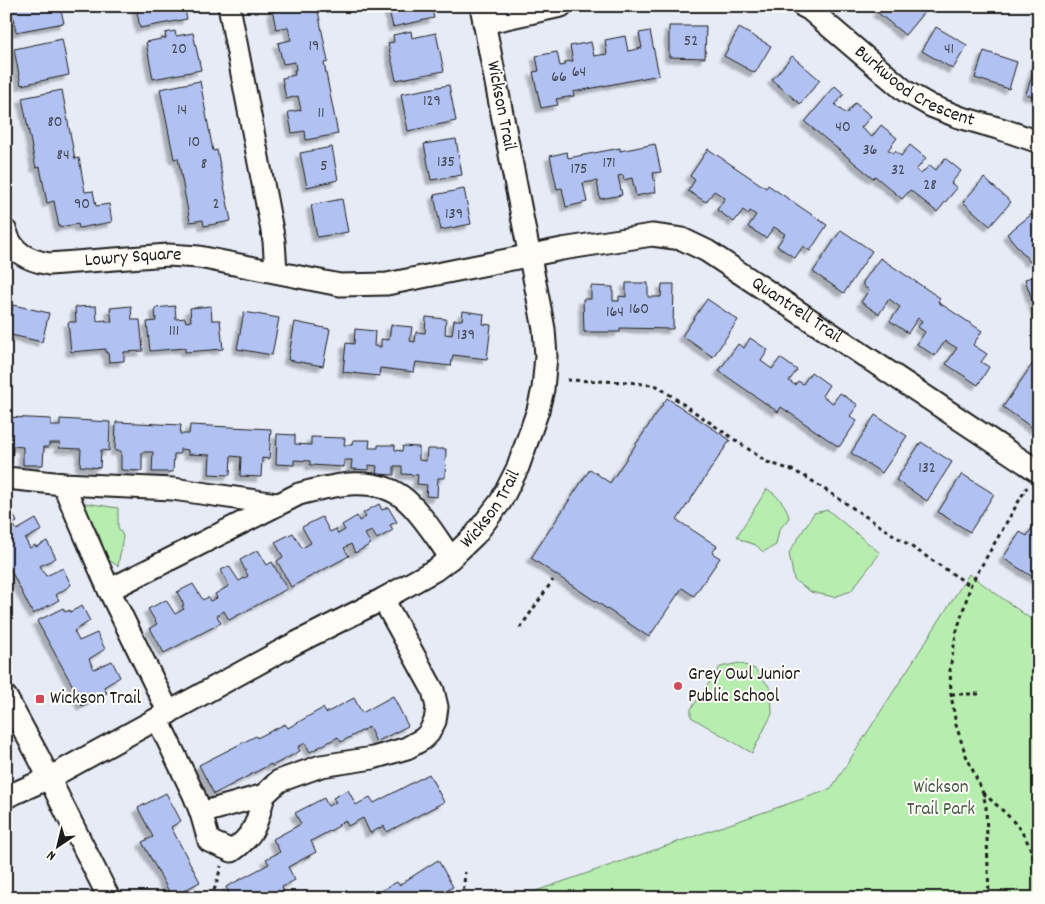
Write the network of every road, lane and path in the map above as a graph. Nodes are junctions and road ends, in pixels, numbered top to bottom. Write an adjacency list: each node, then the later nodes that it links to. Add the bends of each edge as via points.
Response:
1 (229, 6): 8 (street, via 274,242)
2 (561, 6): 4 (street)
3 (803, 6): 5 (street, Burkwood Crescent, via 906,91 931,106)
4 (482, 14): 7 (street, Wickson Trail)
5 (1039, 142)
6 (6, 231): 8 (street, Lowry Square, via 13,248 22,256 49,264 168,255)
7 (529, 256): 8 (street, Lowry Square, via 387,284 340,285); 10 (street, Quantrell Trail, via 652,235 682,239 707,251); 14 (street, Wickson Trail, via 544,329 546,356 538,410 518,467 501,501 475,535)
8 (276, 271)
9 (567, 380): 16 (path, via 657,386 767,462 802,475)
10 (1038, 471): 16 (path)
11 (6, 478): 12 (street)
12 (63, 484): 13 (street, via 173,489); 17 (street)
13 (277, 504): 14 (street, via 326,487 376,485 406,500); 17 (street)
14 (451, 558): 18 (street, Wickson Trail)
15 (553, 580): 19 (path)
16 (971, 586): 20 (path, via 954,643)
17 (109, 590): 23 (street)
18 (383, 599): 23 (street, Wickson Trail); 26 (street, via 433,690 437,706 435,721 428,733 407,748 373,758 322,766 279,781)
19 (520, 628)
20 (951, 694): 21 (path); 25 (path, via 963,748)
21 (982, 694)
22 (6, 696): 24 (street)
23 (164, 716): 24 (street, Wickson Trail); 28 (street)
24 (49, 778): 27 (street, Wickson Trail); 32 (street)
25 (982, 793): 31 (path, via 1019,827 1029,846); 35 (path, via 988,828)
26 (264, 795): 28 (street); 29 (street, via 255,827 245,842 232,851)
27 (6, 798)
28 (201, 812): 29 (street, via 209,841)
29 (225, 848): 33 (path)
30 (465, 872): 34 (path)
31 (1039, 879)
32 (109, 898)
33 (210, 898)
34 (463, 898)
35 (989, 898)

